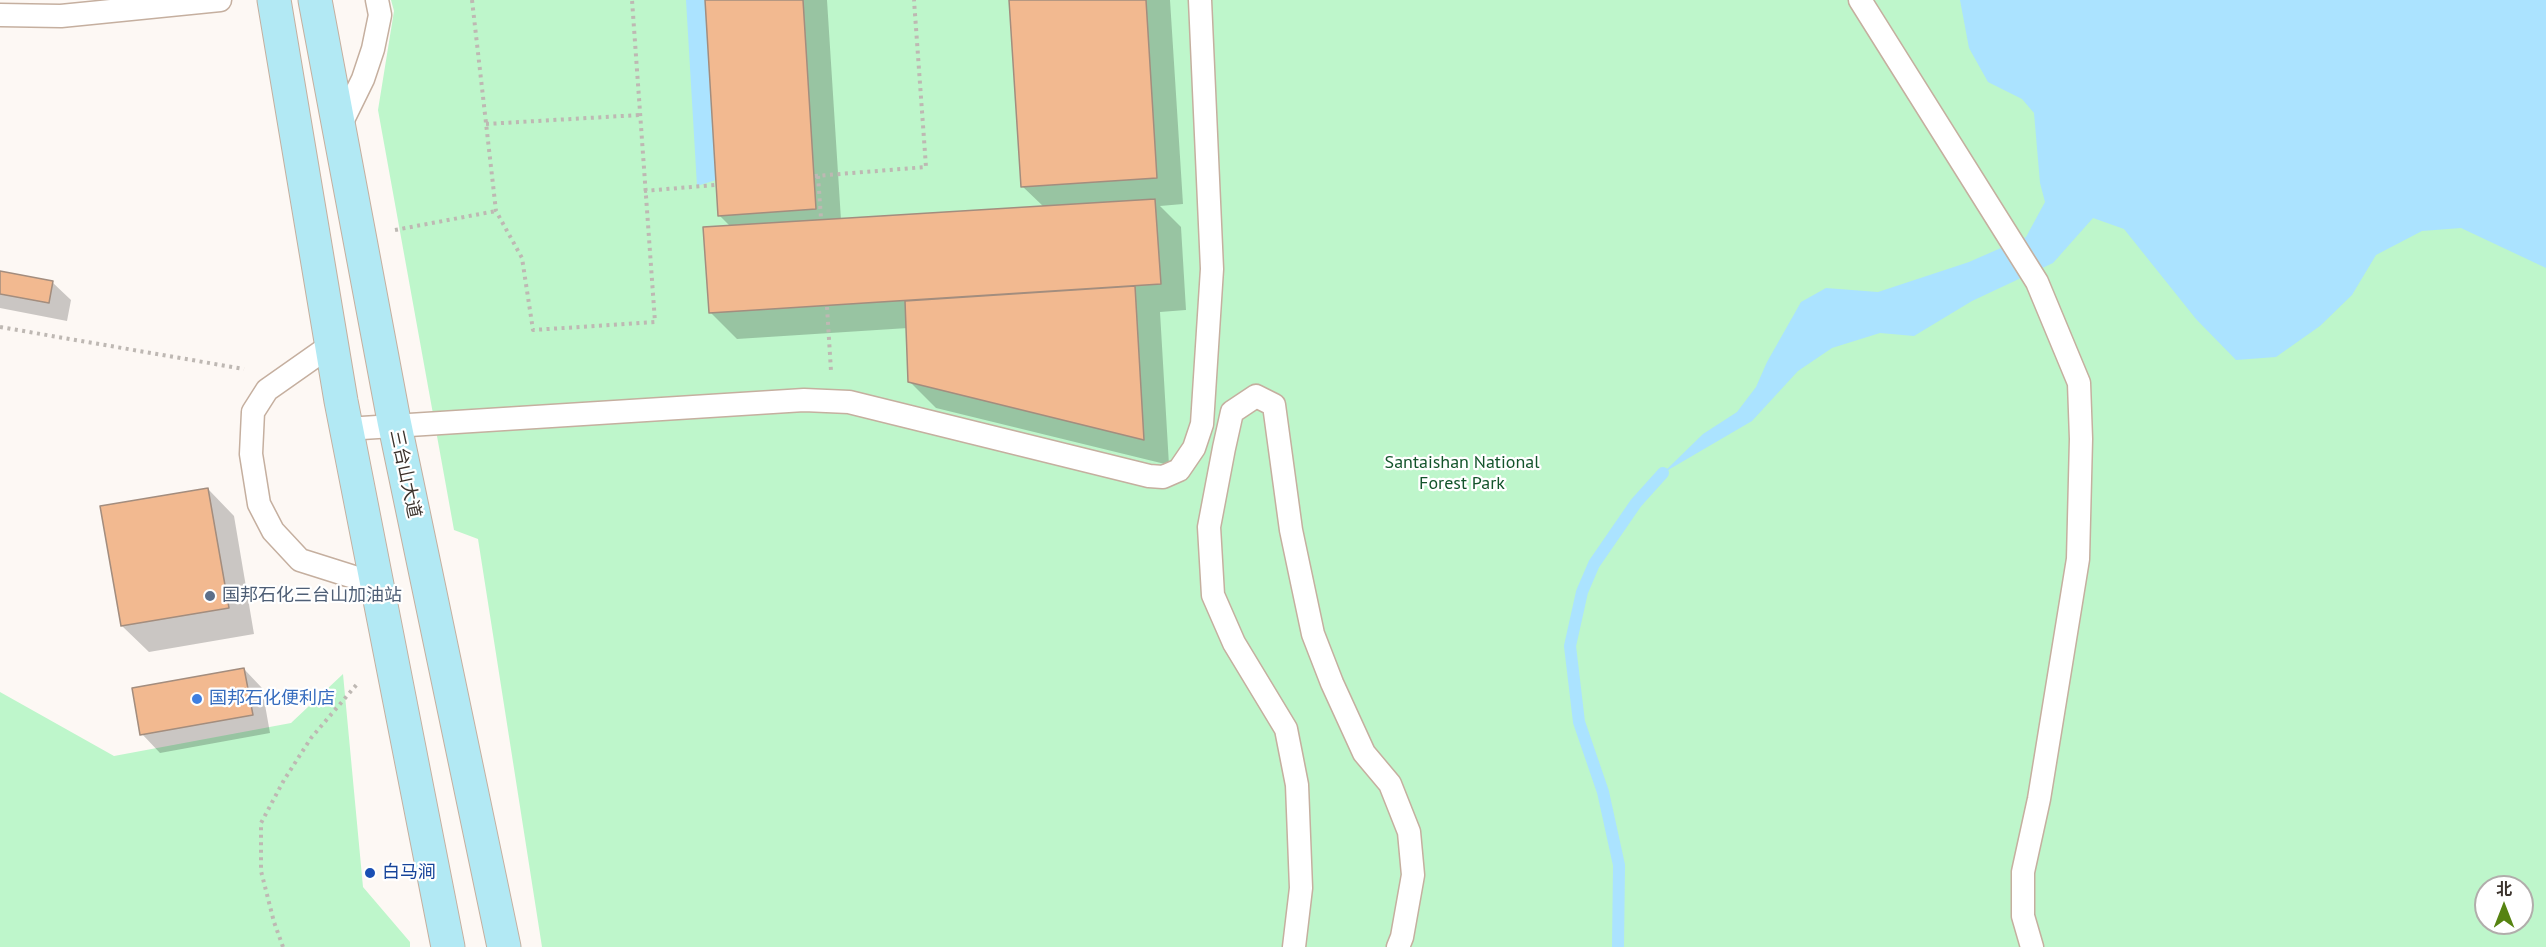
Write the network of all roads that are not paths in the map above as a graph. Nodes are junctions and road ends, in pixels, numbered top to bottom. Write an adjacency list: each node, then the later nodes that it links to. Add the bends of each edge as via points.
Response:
1 (220, 0): 7 (lane, via 61,16)
2 (274, 0): 9 (main road)
3 (315, 0): 8 (main road, 三台山大道)
4 (377, 0): 8 (lane, via 380,15 373,49)
5 (1200, 0): 10 (lane, via 1212,269 1202,424 1194,448 1179,470 1163,477 1149,476 869,407 804,399)
6 (1860, 0): 17 (lane, via 2037,282 2079,383 2078,559 2039,800 2023,872 2023,916)
7 (0, 15)
8 (338, 130): 10 (main road, 三台山大道)
9 (332, 345): 11 (main road); 12 (lane, via 267,390 253,412 251,454 259,504 273,531 300,560)
10 (395, 425): 11 (lane); 14 (main road, 三台山大道)
11 (346, 429): 12 (main road)
12 (376, 584): 13 (main road)
13 (448, 947)
14 (504, 947)
15 (1294, 947): 16 (lane, via 1301,876 1297,785 1286,729 1234,643 1213,595 1209,527 1228,430 1232,412 1256,396 1274,405 1291,530 1313,634 1364,753 1390,784 1409,832 1413,875)
16 (1398, 947)
17 (2032, 947)

